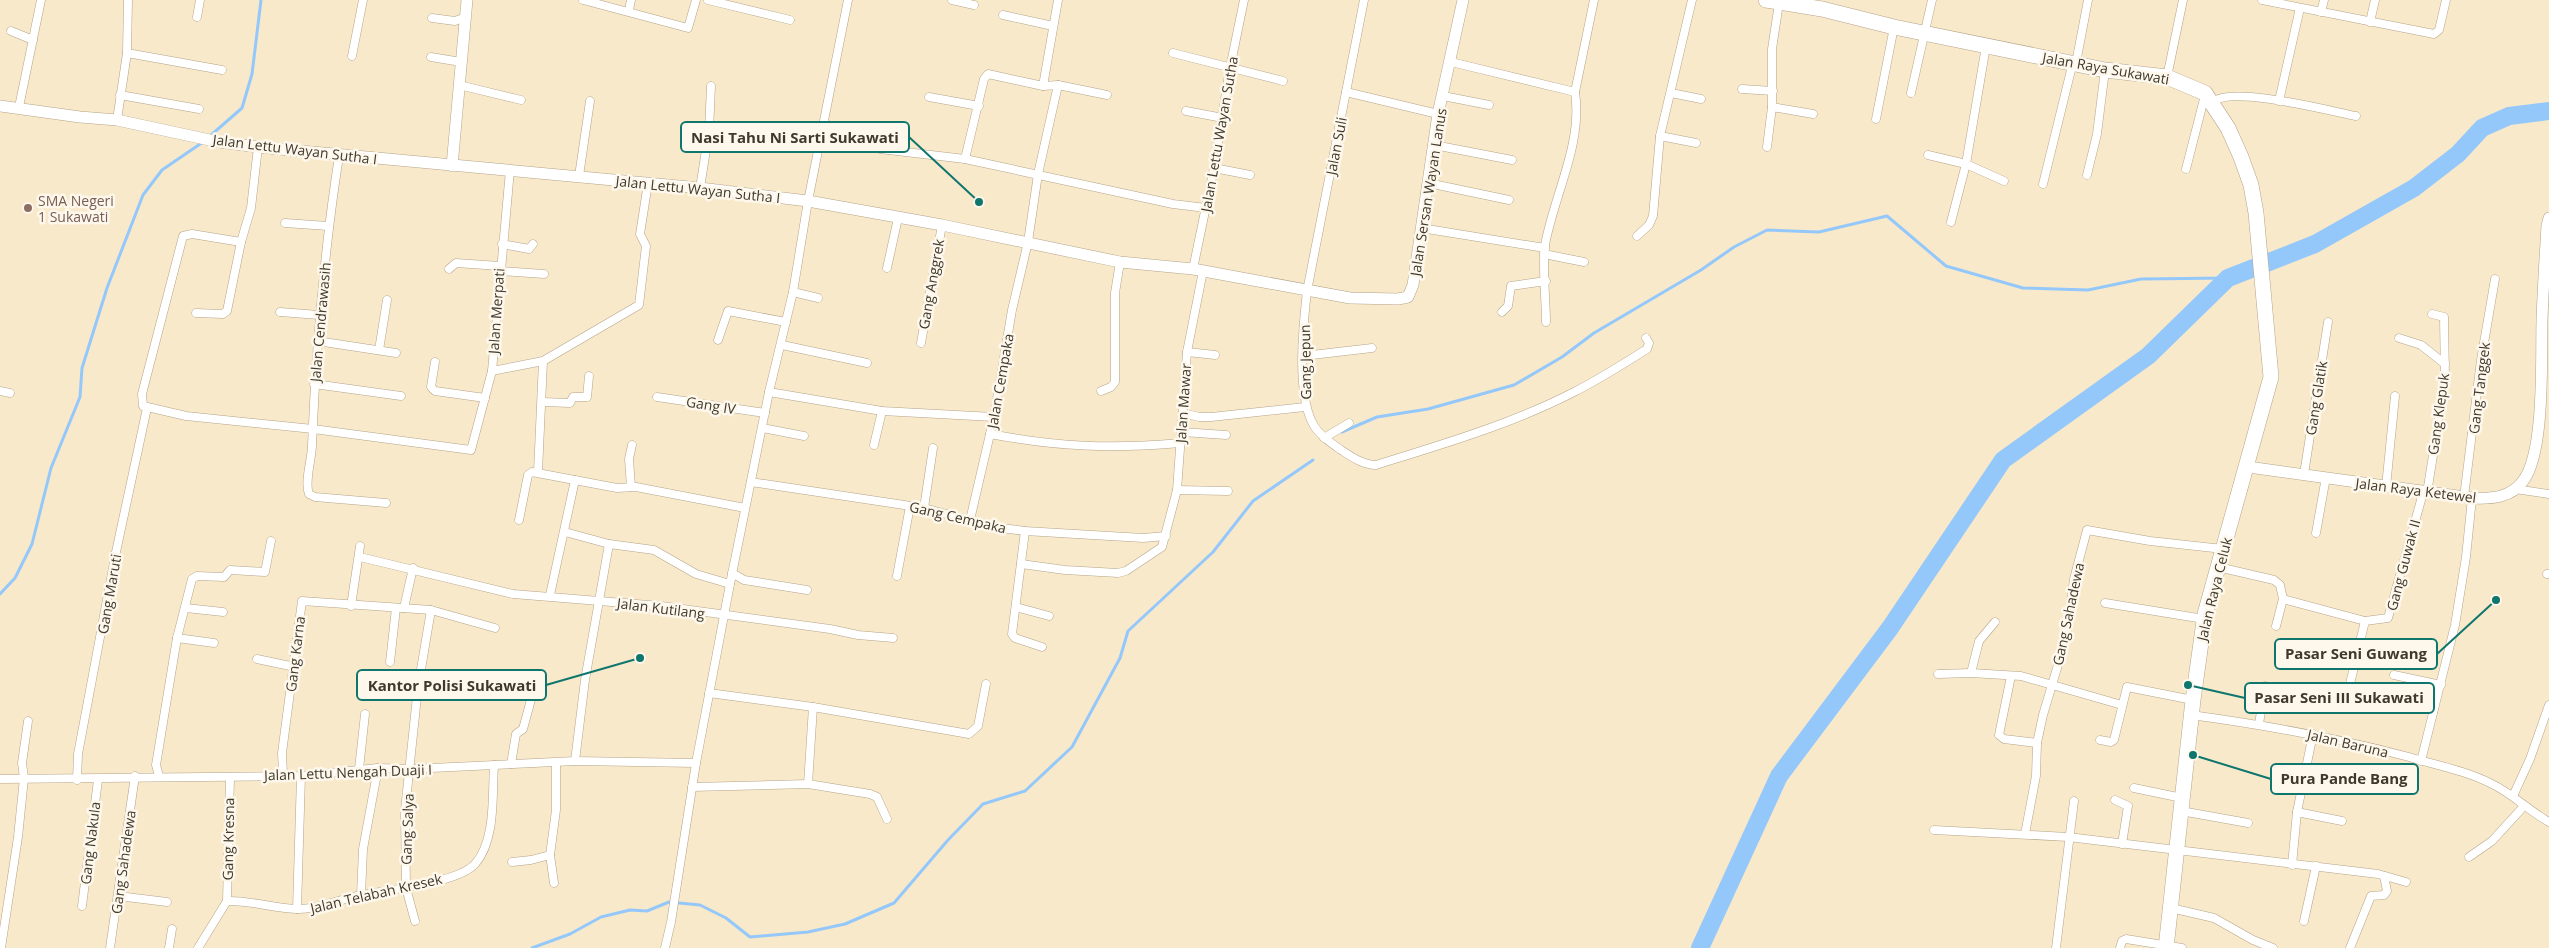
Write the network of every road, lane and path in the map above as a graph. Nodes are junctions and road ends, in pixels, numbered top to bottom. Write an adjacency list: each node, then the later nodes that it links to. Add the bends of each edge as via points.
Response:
1 (41, 0): 41 (street)
2 (128, 0): 43 (street)
3 (200, 0): 32 (street)
4 (364, 0): 45 (street)
5 (467, 0): 33 (street)
6 (583, 0): 29 (street)
7 (631, 0): 29 (street)
8 (696, 0): 29 (street, via 688,28)
9 (708, 0): 35 (street)
10 (848, 0): 87 (street)
11 (952, 0): 27 (street)
12 (1058, 0): 37 (street)
13 (1244, 0): 50 (street, Jalan Lettu Wayan Sutha)
14 (1364, 0): 61 (street, Jalan Suli)
15 (1463, 0): 48 (street, Jalan Sersan Wayan Lanus)
16 (1594, 0): 62 (street)
17 (1692, 0): 63 (street)
18 (1932, 0): 40 (street)
19 (2088, 0): 49 (street)
20 (2184, 0): 53 (street)
21 (2262, 0): 28 (street)
22 (2324, 0): 30 (street)
23 (2375, 0): 36 (street)
24 (2446, 0): 36 (street, via 2437,33)
25 (1773, 1): 26 (highway, Jalan Raya Sukawati); 60 (street)
26 (1823, 4): 38 (highway, Jalan Raya Sukawati)
27 (974, 5)
28 (2300, 8): 30 (street); 72 (street)
29 (629, 10)
30 (2321, 12): 36 (street)
31 (1003, 15): 37 (street)
32 (196, 17)
33 (466, 17): 34 (street, via 455,21); 47 (street)
34 (432, 18)
35 (790, 20)
36 (2370, 22)
37 (1053, 26): 58 (street)
38 (1894, 27): 40 (highway, Jalan Raya Sukawati); 86 (street)
39 (11, 31): 41 (street)
40 (1925, 33): 42 (highway, Jalan Raya Sukawati); 64 (street)
41 (33, 40): 77 (street)
42 (1986, 46): 49 (highway, Jalan Raya Sukawati); 97 (street)
43 (127, 53): 51 (street); 65 (street)
44 (1173, 53): 50 (street)
45 (352, 56)
46 (431, 57): 47 (street)
47 (461, 62): 55 (street)
48 (1451, 62): 62 (street); 67 (street, Jalan Sersan Wayan Lanus)
49 (2074, 63): 52 (highway, Jalan Raya Sukawati); 109 (street)
50 (1230, 68): 54 (street); 84 (street, Jalan Lettu Wayan Sutha)
51 (222, 70)
52 (2105, 70): 53 (highway, Jalan Raya Sukawati); 104 (street, via 2097,134)
53 (2167, 77): 69 (highway, Jalan Raya Sukawati)
54 (1283, 81)
55 (459, 85): 70 (street); 98 (street)
56 (1058, 85): 58 (street); 66 (street); 102 (street, Jalan Cempaka)
57 (711, 86): 110 (street, via 709,131)
58 (1043, 86): 76 (street, via 988,74)
59 (1742, 89): 60 (street)
60 (1773, 91): 78 (street)
61 (1346, 92): 81 (street); 136 (street, Jalan Suli)
62 (1575, 92): 126 (street, via 1574,134)
63 (1671, 93): 71 (street); 88 (street)
64 (1911, 93)
65 (120, 95): 79 (street); 85 (street)
66 (1107, 95)
67 (1444, 96): 74 (street); 81 (street, Jalan Sersan Wayan Lanus)
68 (929, 97): 76 (street)
69 (2209, 97): 72 (street, via 2246,95); 100 (street); 195 (highway, Jalan Raya Celuk, via 2228,128 2250,184 2268,325 2271,377)
70 (521, 100)
71 (1701, 100)
72 (2279, 100): 83 (street)
73 (590, 101): 105 (street)
74 (1488, 105)
75 (0, 106): 77 (street, Jalan Lettu Wayan Sutha I)
76 (979, 106): 95 (street)
77 (19, 107): 85 (street, Jalan Lettu Wayan Sutha I, via 80,118)
78 (1772, 107): 82 (street); 92 (street)
79 (199, 109)
80 (1186, 111): 84 (street)
81 (1438, 114): 90 (street, Jalan Sersan Wayan Lanus)
82 (1813, 114)
83 (2356, 116)
84 (1223, 118): 99 (street, Jalan Lettu Wayan Sutha)
85 (117, 120): 91 (street, Jalan Lettu Wayan Sutha I)
86 (1876, 120)
87 (824, 123): 95 (street, via 880,148); 112 (street)
88 (1660, 136): 89 (street); 121 (street, via 1653,216)
89 (1696, 143)
90 (1434, 145): 96 (street); 108 (street, Jalan Sersan Wayan Lanus)
91 (258, 147): 94 (street, Jalan Lettu Wayan Sutha I); 122 (street, via 251,208)
92 (1767, 147)
93 (1928, 155): 97 (street)
94 (339, 156): 98 (street, Jalan Lettu Wayan Sutha I); 119 (street, Jalan Cendrawasih)
95 (965, 159): 102 (street)
96 (1512, 160)
97 (1966, 163): 106 (street); 116 (street)
98 (452, 166): 101 (street, Jalan Lettu Wayan Sutha I)
99 (1214, 168): 103 (street); 113 (street, Jalan Lettu Wayan Sutha)
100 (2186, 169)
101 (510, 170): 105 (street, Jalan Lettu Wayan Sutha I); 124 (street, Jalan Merpati)
102 (1038, 174): 113 (street, via 1173,204); 123 (street, Jalan Cempaka)
103 (1250, 175)
104 (2087, 175)
105 (579, 176): 107 (street, Jalan Lettu Wayan Sutha I)
106 (2004, 181)
107 (648, 183): 110 (street, Jalan Lettu Wayan Sutha I); 160 (street, via 640,234 646,246 639,305)
108 (1428, 183): 111 (street); 120 (street, Jalan Sersan Wayan Lanus)
109 (2043, 184)
110 (700, 188): 112 (street, Jalan Lettu Wayan Sutha I)
111 (1509, 200)
112 (808, 202): 114 (street, Jalan Lettu Wayan Sutha I); 137 (street)
113 (1206, 208): 132 (street, Jalan Lettu Wayan Sutha)
114 (898, 218): 118 (street, Jalan Lettu Wayan Sutha I); 129 (street)
115 (2549, 218): 176 (street, via 2546,226)
116 (1952, 222)
117 (285, 223): 119 (street)
118 (942, 225): 123 (street, Jalan Lettu Wayan Sutha I); 152 (street, Gang Anggrek)
119 (328, 226): 144 (street, Jalan Cendrawasih)
120 (1421, 228): 126 (street); 136 (street, Jalan Sersan Wayan Lanus, via 1414,285 1408,297 1350,298)
121 (1637, 236)
122 (241, 242): 142 (street, via 227,311 222,314); 178 (street, Gang Maruti, via 192,234 183,236 142,394 143,406)
123 (1028, 242): 127 (street, Jalan Lettu Wayan Sutha I); 182 (street, Jalan Cempaka, via 1011,316)
124 (502, 244): 125 (street, via 530,249); 131 (street, Jalan Merpati)
125 (533, 244)
126 (1544, 251): 128 (street); 135 (street)
127 (1120, 262): 132 (street, Jalan Lettu Wayan Sutha I); 168 (street, via 1114,294 1115,382)
128 (1584, 262)
129 (887, 268)
130 (449, 269): 131 (street, via 456,263)
131 (500, 269): 133 (street); 164 (street, Jalan Merpati)
132 (1198, 270): 136 (street, Jalan Sersan Wayan Lanus); 156 (street, Jalan Mawar)
133 (544, 274)
134 (2495, 280): 208 (street, Gang Tanggek, via 2481,360)
135 (1546, 281): 141 (street, via 1511,286 1508,306); 146 (street)
136 (1307, 291): 159 (street, Gang Jepun)
137 (793, 292): 138 (street); 145 (street)
138 (818, 298)
139 (387, 300): 155 (street)
140 (280, 312): 144 (street)
141 (1502, 312)
142 (196, 313)
143 (2432, 314): 163 (street, Gang Klepuk, via 2444,317)
144 (319, 315): 151 (street, Jalan Cendrawasih)
145 (786, 322): 150 (street, via 726,312); 153 (street)
146 (1546, 322)
147 (2328, 322): 197 (street, Gang Glatik)
148 (1646, 338): 190 (street, Gang Jepun, via 1649,343 1647,349 1572,394 1503,422 1376,465 1353,457)
149 (2399, 338): 163 (street, via 2421,345)
150 (718, 340)
151 (317, 341): 155 (street); 166 (street, Jalan Cendrawasih)
152 (921, 343)
153 (782, 345): 162 (street); 169 (street)
154 (1372, 348): 159 (street)
155 (379, 350): 157 (street)
156 (1187, 352): 158 (street); 181 (street, Jalan Mawar)
157 (396, 353)
158 (1215, 355)
159 (1303, 356): 177 (street, Gang Jepun)
160 (543, 361): 164 (street); 175 (street)
161 (434, 362): 174 (street, via 432,387 435,392)
162 (867, 363)
163 (2445, 364): 206 (street, Gang Klepuk, via 2443,397)
164 (492, 371): 174 (street, Jalan Merpati)
165 (589, 376): 175 (street, via 587,396 573,397 570,403)
166 (314, 384): 171 (street); 185 (street, Jalan Cendrawasih)
167 (0, 391): 170 (street)
168 (1101, 391)
169 (769, 392): 179 (street); 180 (street)
170 (10, 393)
171 (401, 396)
172 (657, 396): 180 (street, Gang IV)
173 (2395, 396): 202 (street)
174 (485, 398): 185 (street, Jalan Merpati, via 471,450)
175 (542, 402): 196 (street)
176 (2544, 405): 203 (street, via 2529,471)
177 (1305, 407): 181 (street, via 1199,418); 190 (street, Gang Jepun)
178 (147, 408): 185 (street, via 186,416); 295 (street, Gang Maruti, via 116,552 78,754)
179 (882, 411): 182 (street); 193 (street)
180 (765, 413): 184 (street)
181 (1183, 413): 186 (street, Jalan Mawar)
182 (994, 417): 187 (street, Jalan Cempaka)
183 (1349, 423): 190 (street)
184 (762, 428): 189 (street); 200 (street)
185 (313, 429): 209 (street, Jalan Cendrawasih, via 309,494)
186 (1182, 432): 188 (street); 191 (street, Jalan Mawar)
187 (990, 434): 191 (street, via 1073,447 1119,448); 214 (street, Jalan Cempaka)
188 (1226, 435)
189 (804, 436)
190 (1324, 438)
191 (1180, 443): 204 (street, Jalan Mawar)
192 (632, 445): 201 (street)
193 (874, 445)
194 (933, 448): 212 (street)
195 (2248, 467): 197 (street, Jalan Raya Ketewel); 222 (highway, Jalan Raya Celuk)
196 (538, 472): 199 (street); 213 (street, via 528,475)
197 (2304, 474): 198 (street, Jalan Raya Ketewel)
198 (2326, 478): 202 (street, Jalan Raya Ketewel); 217 (street)
199 (575, 480): 201 (street, via 616,488); 216 (street)
200 (751, 482): 210 (street, Gang Cempaka); 211 (street)
201 (631, 487): 211 (street)
202 (2386, 487): 206 (street, Jalan Raya Ketewel)
203 (2515, 489): 207 (street); 208 (street, Jalan Raya Ketewel, via 2494,498)
204 (1177, 490): 205 (street); 218 (street, Jalan Mawar)
205 (1228, 491)
206 (2425, 493): 208 (street, Jalan Raya Ketewel); 245 (street, Gang Guwak II, via 2389,617)
207 (2549, 494)
208 (2468, 498): 263 (street, Gang Tanggek, via 2461,594)
209 (386, 503)
210 (910, 506): 212 (street, Gang Cempaka); 228 (street)
211 (745, 508): 227 (street)
212 (924, 508): 214 (street, Gang Cempaka)
213 (519, 520)
214 (970, 520): 215 (street, Gang Cempaka)
215 (1025, 531): 218 (street, Gang Cempaka, via 1142,538); 224 (street)
216 (565, 532): 220 (street); 231 (street)
217 (2316, 533)
218 (1166, 536): 224 (street, via 1157,552 1121,573)
219 (271, 541): 237 (street, via 265,572 230,570 224,577 195,576)
220 (609, 544): 229 (street, via 654,550 696,574); 233 (street)
221 (360, 546): 223 (street)
222 (2223, 549): 225 (highway, Jalan Raya Celuk); 262 (street, Gang Sahadewa, via 2087,530 2074,579 2068,632)
223 (360, 557): 226 (street, Jalan Kutilang); 235 (street)
224 (1021, 564): 236 (street)
225 (2218, 567): 232 (street, via 2274,580 2282,588); 244 (highway, Jalan Raya Celuk)
226 (413, 568): 231 (street, Jalan Kutilang, via 513,594); 239 (street)
227 (732, 573): 229 (street); 230 (street, via 744,580)
228 (897, 576)
229 (730, 584): 242 (street)
230 (807, 590)
231 (550, 595): 233 (street, Jalan Kutilang)
232 (2282, 599): 245 (street, Gang Guwak II); 247 (street)
233 (598, 601): 242 (street, Jalan Kutilang); 279 (street, Jalan Kutilang)
234 (2105, 604): 244 (street)
235 (351, 606): 238 (street, Gang Karna); 255 (street, Gang Karna, via 302,601)
236 (1016, 607): 243 (street); 252 (street, via 1013,635)
237 (186, 608): 241 (street); 249 (street)
238 (396, 608): 239 (street, Gang Karna); 254 (street)
239 (404, 608): 240 (street, Gang Karna)
240 (431, 610): 248 (street, Gang Karna); 287 (street, Gang Salya, via 418,687)
241 (223, 612)
242 (725, 616): 250 (street, Jalan Kutilang); 265 (street)
243 (1049, 616)
244 (2204, 619): 266 (highway, Jalan Raya Celuk)
245 (2365, 621): 270 (street)
246 (1995, 622): 256 (street, via 1979,641)
247 (2276, 626)
248 (495, 628)
249 (177, 638): 251 (street); 290 (street, via 156,765)
250 (893, 638)
251 (214, 643)
252 (1042, 647)
253 (257, 658): 255 (street)
254 (390, 662)
255 (295, 666): 288 (street, Gang Karna, via 282,754)
256 (1971, 673): 257 (street); 258 (street)
257 (1938, 674)
258 (2011, 676): 262 (street); 278 (street, via 1999,735 2004,739)
259 (2394, 676): 263 (street)
260 (986, 684): 269 (street, via 978,726 969,734)
261 (535, 685): 283 (street, via 523,729 516,734)
262 (2052, 685): 267 (street); 278 (street, Gang Sahadewa)
263 (2441, 685): 280 (street, Gang Tanggek)
264 (2265, 686): 275 (street)
265 (709, 693): 269 (street); 282 (street)
266 (2193, 700): 267 (street, via 2127,687); 272 (highway, Jalan Raya Celuk)
267 (2122, 705): 277 (street, via 2114,740)
268 (2549, 705): 273 (street)
269 (813, 707): 297 (street)
270 (2344, 709)
271 (365, 714): 286 (street)
272 (2191, 715): 275 (street, Jalan Baruna); 303 (highway, Jalan Raya Celuk)
273 (2547, 719): 300 (street)
274 (28, 721): 293 (street, via 22,763)
275 (2260, 724): 276 (street, Jalan Baruna)
276 (2313, 734): 280 (street, Jalan Baruna); 305 (street)
277 (2100, 740)
278 (2037, 743): 311 (street, Gang Sahadewa, via 2036,776)
279 (575, 761): 281 (street, Jalan Lettu Nengah Duaji I); 282 (street, Jalan Lettu Nengah Duaji I)
280 (2421, 761): 300 (street, Jalan Baruna, via 2492,783)
281 (556, 763): 283 (street, Jalan Lettu Nengah Duaji I); 315 (street, via 556,810)
282 (696, 763): 298 (street)
283 (511, 764): 284 (street, Jalan Lettu Nengah Duaji I)
284 (494, 765): 287 (street, Jalan Lettu Nengah Duaji I); 323 (street, Jalan Telabah Kresek, via 489,835 475,864 464,872)
285 (378, 768): 286 (street, Jalan Lettu Nengah Duaji I); 287 (street, Jalan Lettu Nengah Duaji I); 324 (street, via 363,849)
286 (359, 769): 292 (street, Jalan Lettu Nengah Duaji I)
287 (411, 769): 323 (street, Gang Salya, via 405,810)
288 (283, 774): 291 (street, Jalan Lettu Nengah Duaji I); 292 (street, Jalan Lettu Nengah Duaji I)
289 (135, 776): 290 (street, Jalan Lettu Nengah Duaji I); 296 (street, Jalan Lettu Nengah Duaji I); 325 (street, Gang Sahadewa)
290 (159, 776): 291 (street, Jalan Lettu Nengah Duaji I)
291 (230, 776): 326 (street, Gang Kresna)
292 (301, 776): 330 (street)
293 (24, 778): 294 (street, Jalan Lettu Nengah Duaji I); 295 (street, Jalan Lettu Nengah Duaji I); 335 (street)
294 (0, 779)
295 (77, 780): 296 (street, Jalan Lettu Nengah Duaji I)
296 (98, 780): 328 (street, Gang Nakula)
297 (808, 784): 298 (street); 306 (street, via 874,796)
298 (692, 787): 339 (street)
299 (2134, 788): 303 (street)
300 (2513, 796): 304 (street, Jalan Baruna)
301 (2115, 800): 313 (street, via 2128,806)
302 (2074, 801): 312 (street)
303 (2181, 804): 309 (street); 314 (highway, Jalan Raya Celuk)
304 (2524, 806): 308 (street, Jalan Baruna); 316 (street, via 2492,841)
305 (2297, 812): 307 (street); 318 (street)
306 (887, 819)
307 (2342, 821)
308 (2549, 822)
309 (2248, 823)
310 (1934, 830): 311 (street)
311 (2025, 834): 312 (street)
312 (2068, 837): 313 (street); 340 (street)
313 (2122, 844): 314 (street)
314 (2177, 852): 318 (street); 329 (highway, Jalan Raya Celuk)
315 (550, 855): 317 (street); 322 (street)
316 (2469, 857)
317 (512, 862)
318 (2292, 865): 319 (street)
319 (2316, 866): 320 (street); 332 (street)
320 (2384, 876): 321 (street); 344 (street, via 2387,891 2384,895 2371,896 2366,903)
321 (2406, 882)
322 (554, 883)
323 (406, 888): 324 (street, Jalan Telabah Kresek); 331 (street, Gang Salya)
324 (361, 895): 330 (street, Jalan Telabah Kresek, via 316,908)
325 (118, 896): 327 (street); 336 (street, Gang Sahadewa)
326 (227, 901): 330 (street, Jalan Telabah Kresek); 338 (street)
327 (167, 902)
328 (82, 906)
329 (2171, 908): 334 (highway, Jalan Raya Celuk); 343 (street, via 2214,918)
330 (297, 909)
331 (415, 921)
332 (2304, 921)
333 (172, 929): 337 (street)
334 (2166, 946): 341 (street, via 2126,939); 342 (street)
335 (1, 948)
336 (110, 948)
337 (169, 948)
338 (198, 948)
339 (665, 948)
340 (2056, 948)
341 (2120, 948)
342 (2182, 948)
343 (2273, 948)
344 (2350, 948)

